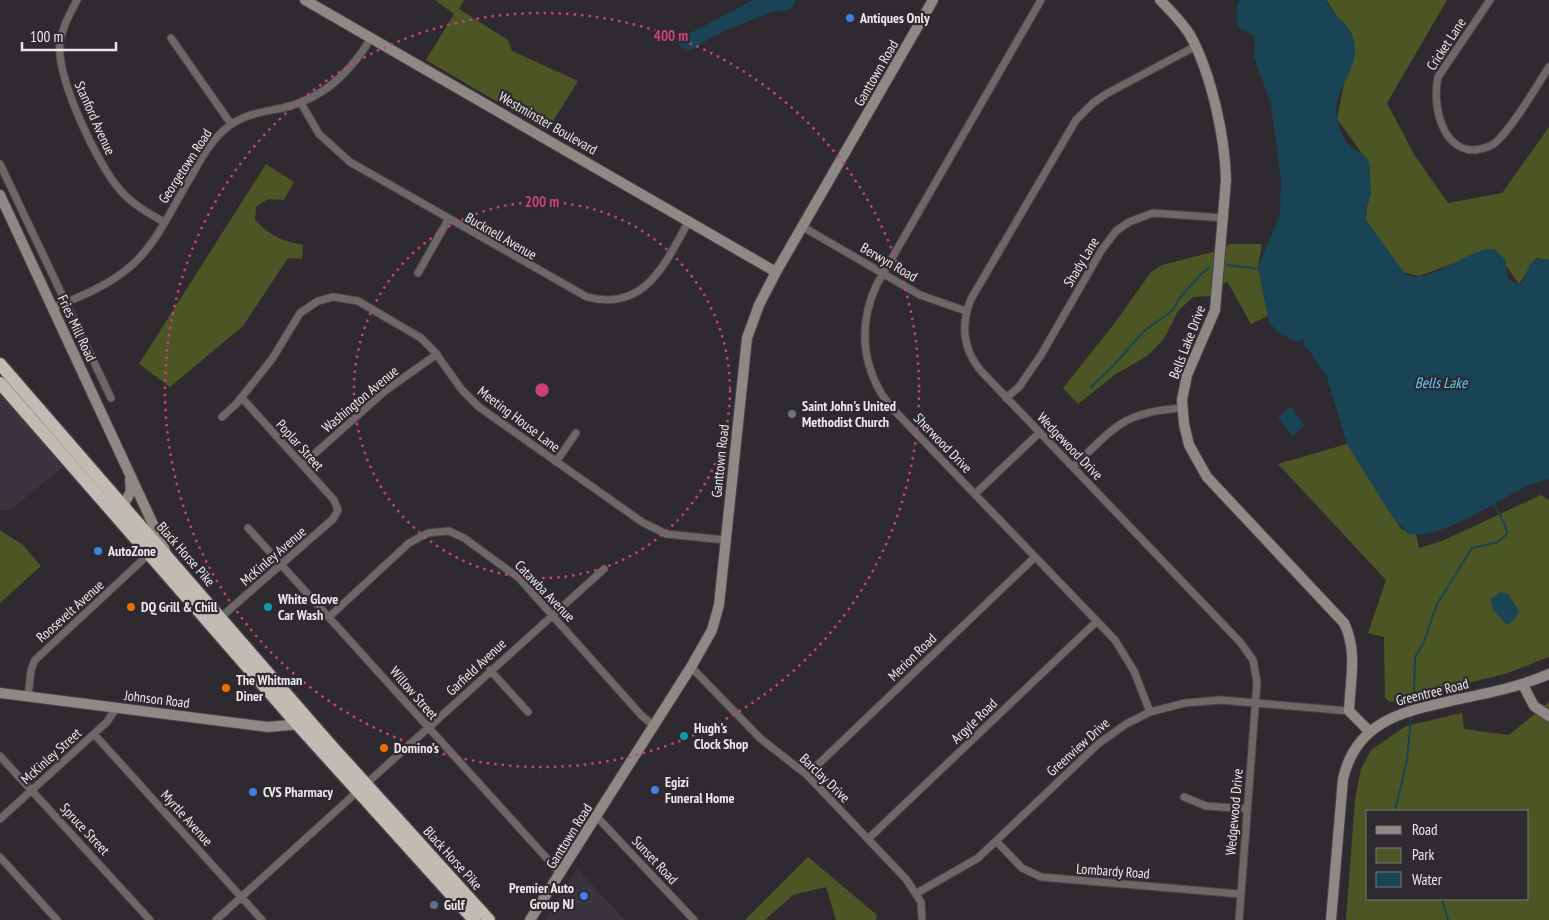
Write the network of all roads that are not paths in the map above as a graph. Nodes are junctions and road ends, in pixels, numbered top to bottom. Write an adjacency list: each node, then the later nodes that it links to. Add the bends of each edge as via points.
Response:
1 (77, 0): 18 (street, Stanford Avenue, via 63,29 60,44 61,67 67,89 101,163 115,183 132,202)
2 (305, 0): 8 (street, Westminster Boulevard)
3 (933, 0): 19 (street, Ganttown Road)
4 (1040, 0): 22 (street, Sherwood Drive)
5 (1160, 0): 9 (street, Bells Lake Drive)
6 (1490, 0): 10 (street, Cricket Lane, via 1438,78 1436,90 1440,114 1449,138 1458,146 1473,150 1494,144)
7 (171, 38): 12 (street)
8 (370, 38): 11 (street, Georgetown Road, via 355,63 340,79); 17 (street, Westminster Boulevard)
9 (1196, 46): 15 (street, Bells Lake Drive, via 1208,79 1226,161); 25 (street, Wedgewood Drive, via 1106,94 1076,120)
10 (1549, 67)
11 (301, 103): 12 (street, Georgetown Road, via 253,114); 16 (street, Bucknell Avenue, via 319,134 338,154)
12 (230, 124): 18 (street, Georgetown Road, via 206,150)
13 (0, 164): 23 (street, Fries Mill Road)
14 (0, 195): 24 (street, Fries Mill Road)
15 (1224, 218): 31 (street, Shady Lane, via 1153,213 1116,231 1041,355 1019,387); 32 (street, Bells Lake Drive, via 1215,310 1187,374)
16 (448, 220): 17 (street, Bucknell Avenue, via 575,292 601,300 631,296 648,285 662,268); 21 (street)
17 (689, 221): 20 (street, Westminster Boulevard)
18 (164, 222): 23 (street, Georgetown Road, via 129,268)
19 (803, 227): 20 (street, Ganttown Road); 22 (street, Berwyn Road)
20 (776, 272): 45 (street, Ganttown Road, via 746,338)
21 (418, 273)
22 (883, 273): 25 (street, Berwyn Road, via 931,300); 40 (street, Sherwood Drive, via 872,296 865,325 866,356 872,375 891,407)
23 (66, 303): 24 (street, Georgetown Road); 29 (street, Fries Mill Road)
24 (52, 308): 39 (street, Fries Mill Road)
25 (966, 311): 31 (street, Wedgewood Drive, via 964,334 969,355)
26 (437, 354): 30 (street, Meeting House Lane, via 418,335 358,301 342,296 325,298 300,313 272,359); 36 (street, Meeting House Lane, via 475,404); 37 (street, Washington Avenue, via 379,396)
27 (0, 364): 28 (highway, Black Horse Pike)
28 (3, 376): 41 (highway, Black Horse Pike); 43 (highway, Black Horse Pike)
29 (110, 398)
30 (242, 398): 33 (street, Meeting House Lane); 37 (street, Poplar Street)
31 (1006, 398): 35 (street, Wedgewood Drive)
32 (1182, 408): 38 (street, via 1150,411 1129,418); 63 (street, Bells Lake Drive, via 1189,445 1207,477 1344,623 1350,638 1352,659)
33 (222, 417)
34 (576, 433): 36 (street)
35 (1039, 433): 38 (street, Wedgewood Drive); 40 (street)
36 (556, 462): 45 (street, Meeting House Lane, via 658,531)
37 (302, 465): 42 (street, Poplar Street, via 334,500)
38 (1073, 468): 61 (street, Wedgewood Drive, via 1245,648 1257,673)
39 (129, 474): 41 (street, via 131,491); 48 (street, Fries Mill Road)
40 (975, 494): 47 (street, Sherwood Drive)
41 (122, 504): 43 (street); 48 (highway, Black Horse Pike)
42 (338, 510): 49 (street, McKinley Avenue, via 334,519)
43 (119, 519): 46 (highway, Black Horse Pike)
44 (248, 528): 49 (street, Willow Street)
45 (725, 540): 55 (street, Ganttown Road, via 716,617)
46 (149, 554): 60 (street, Roosevelt Avenue, via 35,660); 67 (highway, Black Horse Pike)
47 (1035, 557): 54 (street, Sherwood Drive); 73 (street, Merion Road)
48 (169, 558): 52 (highway, Black Horse Pike)
49 (281, 565): 52 (street, McKinley Avenue); 53 (street, Willow Street)
50 (604, 569): 51 (street, Garfield Avenue)
51 (552, 615): 53 (street, Catawba Avenue, via 512,571 464,538 449,531 440,531 409,543); 56 (street, Garfield Avenue); 68 (street, Catawba Avenue)
52 (221, 617): 67 (highway, Black Horse Pike)
53 (329, 617): 69 (street, Willow Street)
54 (1097, 621): 65 (street, Sherwood Drive, via 1124,652); 80 (street, Argyle Road)
55 (691, 667): 68 (street, Ganttown Road); 73 (street, Barclay Drive, via 756,734)
56 (490, 670): 64 (street); 69 (street, Garfield Avenue)
57 (1549, 674): 58 (street, Greentree Road)
58 (1522, 684): 66 (street, via 1534,706); 70 (street, Greentree Road, via 1409,710 1389,718)
59 (0, 693): 60 (street, Johnson Road)
60 (28, 696): 62 (street, Johnson Road)
61 (1256, 703): 63 (street, Greenview Drive); 65 (street, Greenview Drive, via 1209,700); 77 (street, Wedgewood Drive)
62 (116, 708): 67 (street, Johnson Road, via 268,727); 71 (street, McKinley Street)
63 (1348, 711): 70 (street)
64 (528, 712)
65 (1150, 712): 81 (street, Greenview Drive, via 1098,744)
66 (1549, 716)
67 (305, 724): 74 (highway, Black Horse Pike)
68 (654, 726): 78 (street, Ganttown Road)
69 (428, 728): 74 (street, Garfield Avenue); 83 (street, Willow Street)
70 (1370, 732): 97 (street, Greentree Road, via 1353,751 1343,779)
71 (94, 734): 75 (street, McKinley Street); 86 (street, Myrtle Avenue)
72 (0, 756): 75 (street, Spruce Street)
73 (807, 775): 80 (street, Barclay Drive)
74 (362, 788): 86 (street, Garfield Avenue); 91 (highway, Black Horse Pike); 92 (highway, Black Horse Pike)
75 (32, 790): 79 (street, McKinley Street); 88 (street, Spruce Street)
76 (1184, 797): 77 (street, via 1206,806)
77 (1247, 809): 85 (street, Wedgewood Drive)
78 (597, 817): 83 (street, Ganttown Road); 94 (street, Sunset Road)
79 (0, 819)
80 (868, 839): 84 (street, Barclay Drive)
81 (997, 842): 84 (street, Greenview Drive, via 971,864); 85 (street, Lombardy Road, via 1022,868 1041,877)
82 (0, 857): 87 (street)
83 (561, 874): 93 (street, Ganttown Road)
84 (917, 893): 95 (street)
85 (1240, 894): 96 (street, Wedgewood Drive)
86 (242, 897): 89 (street, Garfield Avenue); 90 (street, Myrtle Avenue)
87 (57, 920)
88 (150, 920)
89 (216, 920)
90 (262, 920)
91 (474, 920)
92 (489, 920)
93 (530, 920)
94 (694, 920)
95 (922, 920)
96 (1238, 920)
97 (1331, 920)

